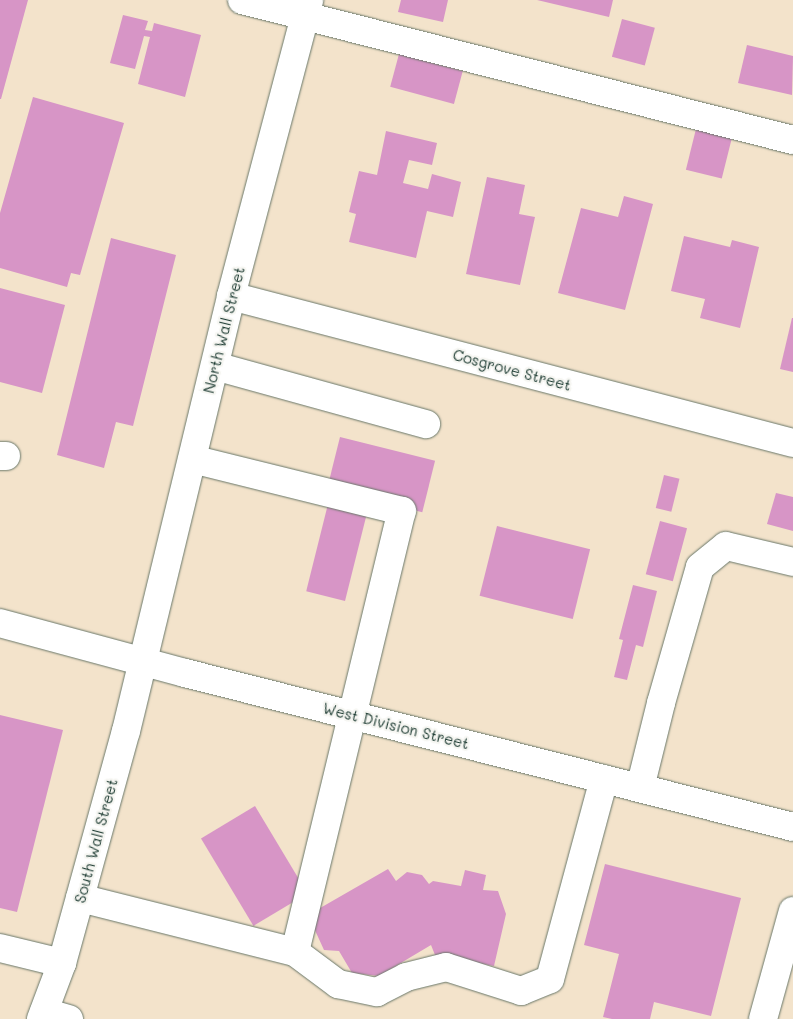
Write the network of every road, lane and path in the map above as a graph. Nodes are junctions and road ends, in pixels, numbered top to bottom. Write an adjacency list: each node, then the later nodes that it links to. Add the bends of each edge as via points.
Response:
1 (242, 0): 2 (street)
2 (307, 7): 3 (street); 4 (street, North Wall Street)
3 (793, 140)
4 (231, 296): 5 (street, North Wall Street); 7 (street, Cosgrove Street)
5 (215, 366): 6 (street); 8 (street, North Wall Street)
6 (426, 424)
7 (793, 443)
8 (192, 459): 11 (street, North Wall Street); 12 (street, via 402,511)
9 (793, 562): 14 (street, via 726,546 700,567)
10 (0, 623): 11 (street, West Division Street)
11 (143, 661): 12 (street, West Division Street); 16 (street, South Wall Street)
12 (353, 715): 13 (street, West Division Street); 19 (street)
13 (604, 779): 14 (street, West Division Street); 19 (street, via 550,979 522,991 446,967 406,977 377,992 338,984)
14 (640, 788): 15 (street, West Division Street)
15 (793, 827)
16 (80, 898): 19 (street); 20 (street, South Wall Street)
17 (793, 911): 22 (street)
18 (0, 948): 20 (street)
19 (294, 952)
20 (62, 963): 21 (street, South Wall Street)
21 (51, 1017)
22 (763, 1019)

